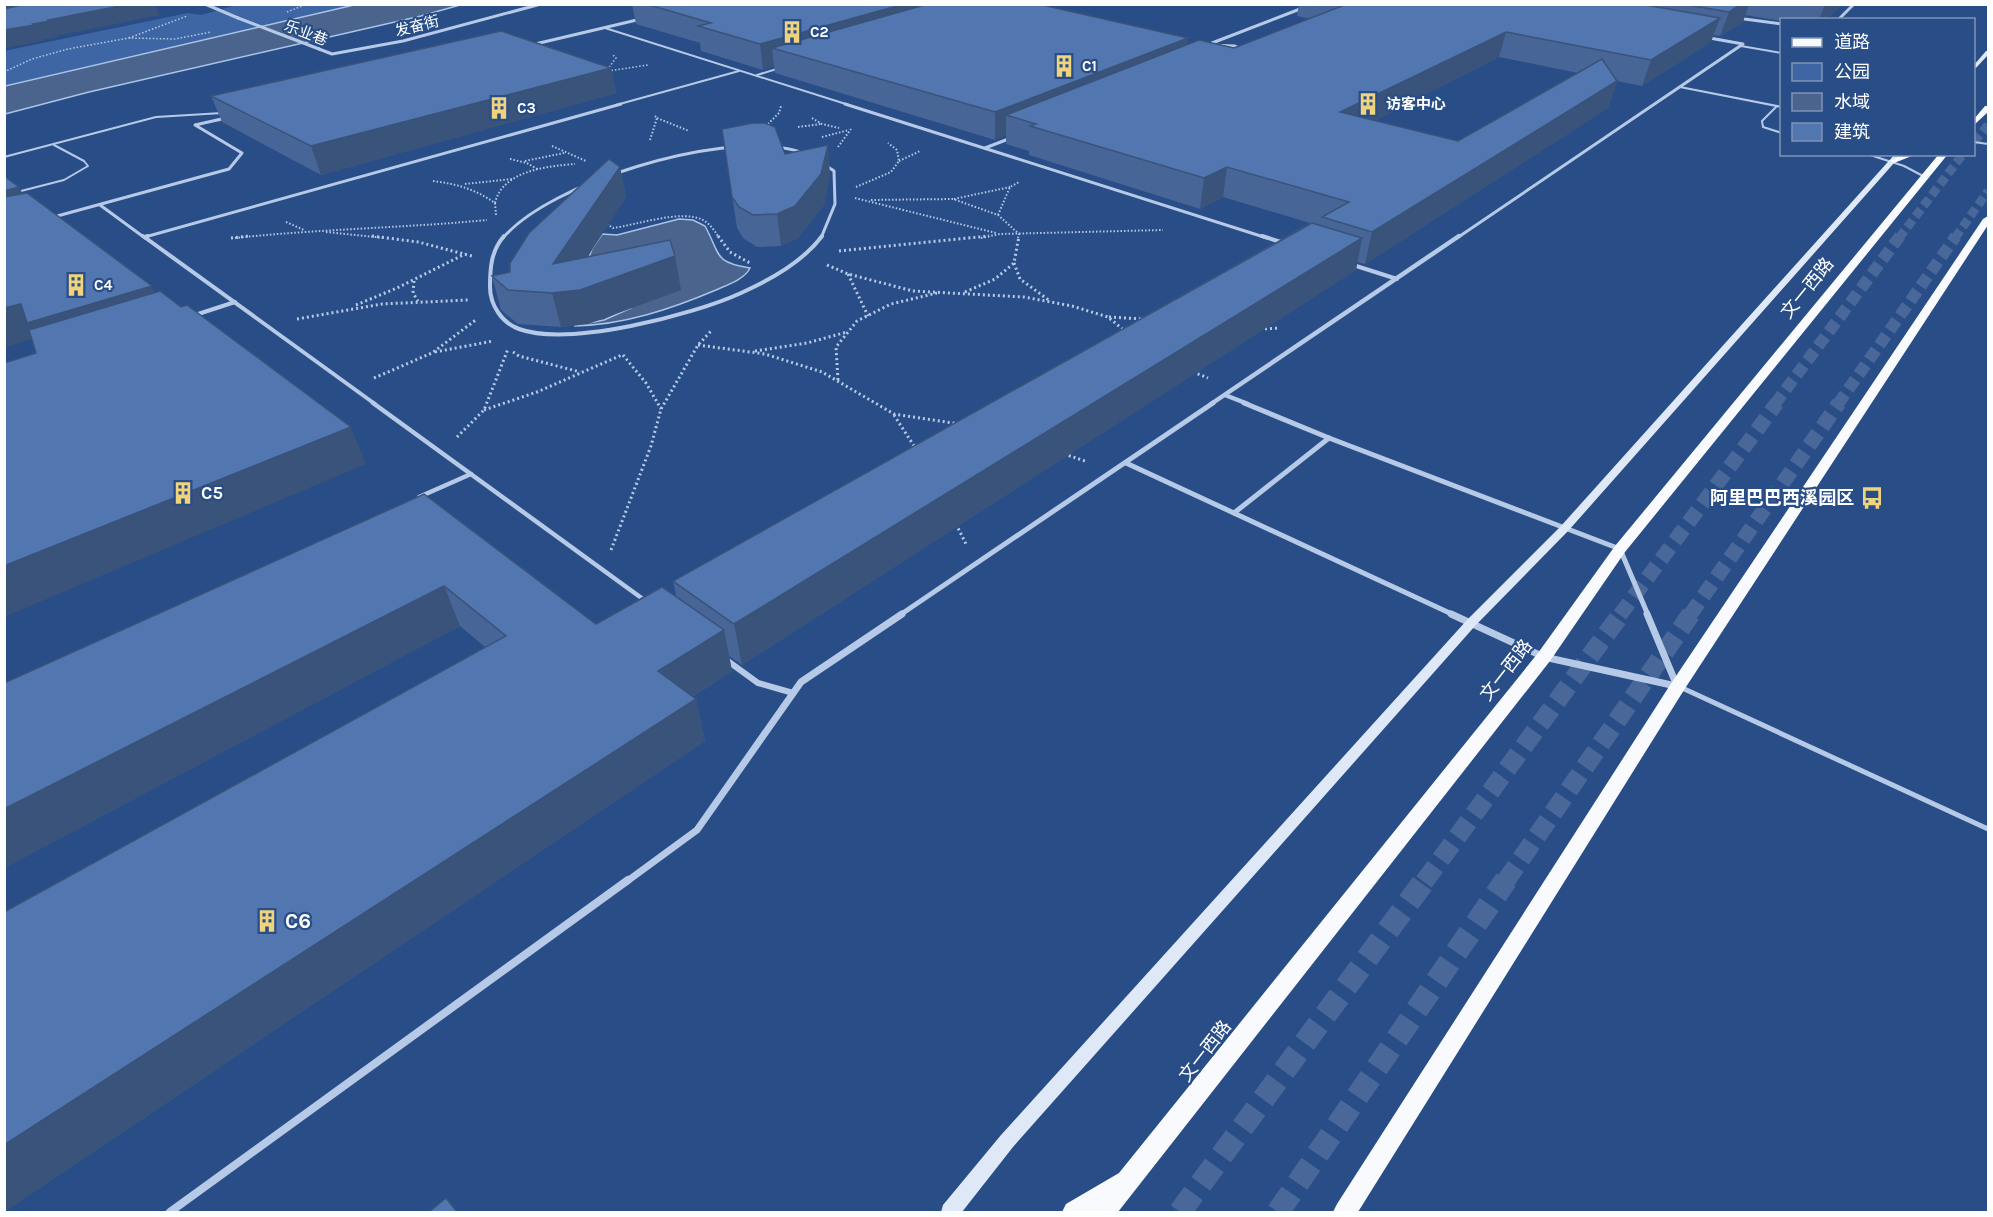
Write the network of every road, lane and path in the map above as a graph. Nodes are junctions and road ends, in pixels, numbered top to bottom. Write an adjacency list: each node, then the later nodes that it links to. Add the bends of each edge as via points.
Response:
1 (206, 4): 6 (street, 乐业巷)
2 (308, 4): 7 (path)
3 (541, 4): 22 (street, 发奋街, via 403,41)
4 (1313, 4): 16 (street)
5 (1854, 4): 10 (street)
6 (213, 8): 15 (path); 22 (street, 乐业巷, bridge)
7 (278, 15)
8 (648, 17): 12 (street)
9 (1731, 17): 11 (street)
10 (1840, 18)
11 (1780, 24)
12 (605, 28): 18 (street); 19 (street)
13 (218, 30): 15 (path, via 175,39)
14 (1699, 36): 17 (street)
15 (129, 38): 29 (path, via 68,49)
16 (1207, 45): 23 (street, via 1192,51); 23 (street, via 1235,46 1250,54 1231,61)
17 (1741, 46): 21 (lane); 32 (street)
18 (522, 47)
19 (677, 51): 27 (path, via 656,63); 28 (street)
20 (1989, 52): 26 (main road)
21 (1780, 53)
22 (332, 54)
23 (1204, 59): 24 (street)
24 (1193, 64)
25 (790, 65): 30 (street)
26 (1975, 67)
27 (606, 71)
28 (741, 71): 30 (street); 42 (street)
29 (4, 72)
30 (755, 75): 31 (street)
31 (786, 85): 33 (path); 38 (street)
32 (1680, 87): 34 (lane); 88 (street)
33 (783, 102): 41 (path, via 822,124); 48 (path, via 779,113 759,133)
34 (1777, 106): 35 (lane); 44 (lane, via 1762,121 1763,128)
35 (1780, 107)
36 (1989, 108): 40 (main road)
37 (224, 113): 47 (lane, via 156,117)
38 (873, 113): 41 (path); 49 (street)
39 (236, 116): 69 (street, via 195,125 242,153 229,169)
40 (1975, 122)
41 (850, 130): 43 (path); 57 (path)
42 (527, 131): 50 (path); 59 (street)
43 (860, 132)
44 (1780, 132)
45 (1018, 135): 49 (street)
46 (888, 143): 66 (path, via 897,150 898,161 891,172)
47 (54, 145): 53 (lane); 65 (lane, via 88,166 66,180)
48 (735, 146): 57 (street, via 787,146); 63 (street, via 635,165)
49 (985, 148): 58 (street)
50 (564, 153): 55 (path); 56 (path)
51 (1882, 156): 54 (lane)
52 (1942, 156): 60 (main road, 文一西路)
53 (4, 157)
54 (1897, 158): 60 (lane); 135 (main road)
55 (521, 162)
56 (593, 163)
57 (824, 163): 66 (street, via 834,171)
58 (1043, 167): 64 (path); 80 (street)
59 (376, 173): 62 (path); 70 (street)
60 (1925, 177): 136 (main road, 文一西路)
61 (515, 179): 62 (path)
62 (463, 184): 74 (path, via 495,203 496,219 411,227)
63 (588, 184): 85 (street, via 538,209 510,229 494,251); 86 (path, via 599,218 613,228 676,216 699,217 710,225 727,252 750,263)
64 (1010, 187): 67 (path); 71 (path)
65 (15, 193)
66 (836, 195): 68 (path); 82 (street, via 829,223)
67 (953, 199): 68 (path); 71 (path)
68 (871, 200): 76 (path)
69 (100, 204): 72 (street); 78 (street)
70 (254, 207): 74 (path); 78 (street)
71 (998, 215): 77 (path)
72 (47, 218)
73 (1989, 219): 143 (main road)
74 (306, 230): 79 (path); 81 (path, via 388,237 444,246)
75 (1163, 230): 77 (path)
76 (1000, 234): 77 (path); 82 (path)
77 (1019, 234): 84 (path)
78 (145, 237): 95 (street)
79 (222, 239)
80 (1286, 244)
81 (465, 254): 85 (path); 89 (path)
82 (806, 254): 86 (street); 87 (path)
83 (1341, 261): 88 (street)
84 (1014, 263): 91 (path, via 994,279); 96 (path, via 1020,279)
85 (493, 264): 94 (street)
86 (783, 268): 92 (street)
87 (848, 274): 90 (path, via 913,291); 99 (path)
88 (1397, 279): 103 (street)
89 (414, 280): 93 (path, via 413,293); 97 (path)
90 (945, 292): 91 (path); 99 (path, via 891,304)
91 (964, 292): 96 (path)
92 (741, 293): 106 (street, via 694,310); 110 (path)
93 (418, 301): 94 (path); 97 (path)
94 (493, 301): 105 (street, via 499,317); 113 (path, via 480,317)
95 (235, 302): 98 (street); 102 (street)
96 (1050, 302): 100 (path)
97 (353, 306): 102 (path)
98 (191, 316)
99 (868, 316): 107 (path)
100 (1108, 317): 101 (path); 109 (path)
101 (1148, 320)
102 (266, 326): 118 (street)
103 (1326, 327): 104 (path); 119 (street)
104 (1259, 329)
105 (520, 330): 106 (street); 108 (path)
106 (591, 332): 114 (path)
107 (848, 332): 112 (path); 117 (path, via 836,347)
108 (515, 337): 111 (path); 113 (path)
109 (1133, 338)
110 (698, 345): 112 (path); 121 (path)
111 (508, 349): 116 (path, via 519,356); 122 (path)
112 (750, 352): 117 (path, via 822,372)
113 (432, 353): 118 (path)
114 (622, 355): 116 (path); 121 (path, via 646,383)
115 (1191, 372): 119 (path)
116 (580, 373): 122 (path)
117 (838, 381): 123 (path)
118 (351, 387): 127 (street)
119 (1234, 389): 120 (street)
120 (1225, 395): 125 (street); 129 (street)
121 (661, 409): 138 (path, via 651,446)
122 (484, 410): 127 (path)
123 (894, 414): 124 (path); 128 (path)
124 (968, 425)
125 (1329, 438): 133 (street); 135 (street)
126 (1058, 452): 130 (path)
127 (441, 453): 131 (street)
128 (922, 458)
129 (1126, 463): 130 (street); 133 (street)
130 (1115, 470): 137 (street)
131 (471, 474): 132 (street); 138 (street)
132 (416, 498)
133 (1234, 513): 140 (street)
134 (952, 516): 137 (path)
135 (1565, 528): 136 (street); 140 (main road)
136 (1620, 549): 142 (main road, 文一西路); 143 (street)
137 (974, 565): 144 (street, via 801,682)
138 (603, 570): 139 (street)
139 (649, 603)
140 (1471, 623): 142 (street); 148 (main road, via 1007,1142)
141 (722, 657): 144 (street, via 758,683)
142 (1544, 657): 143 (street); 146 (main road, 文一西路)
143 (1677, 686): 145 (lane); 151 (main road)
144 (793, 693): 147 (street, via 697,830)
145 (1989, 829)
146 (1129, 1180): 149 (main road); 150 (main road, 文一西路)
147 (170, 1212)
148 (950, 1212)
149 (1074, 1212)
150 (1103, 1212)
151 (1345, 1212)

